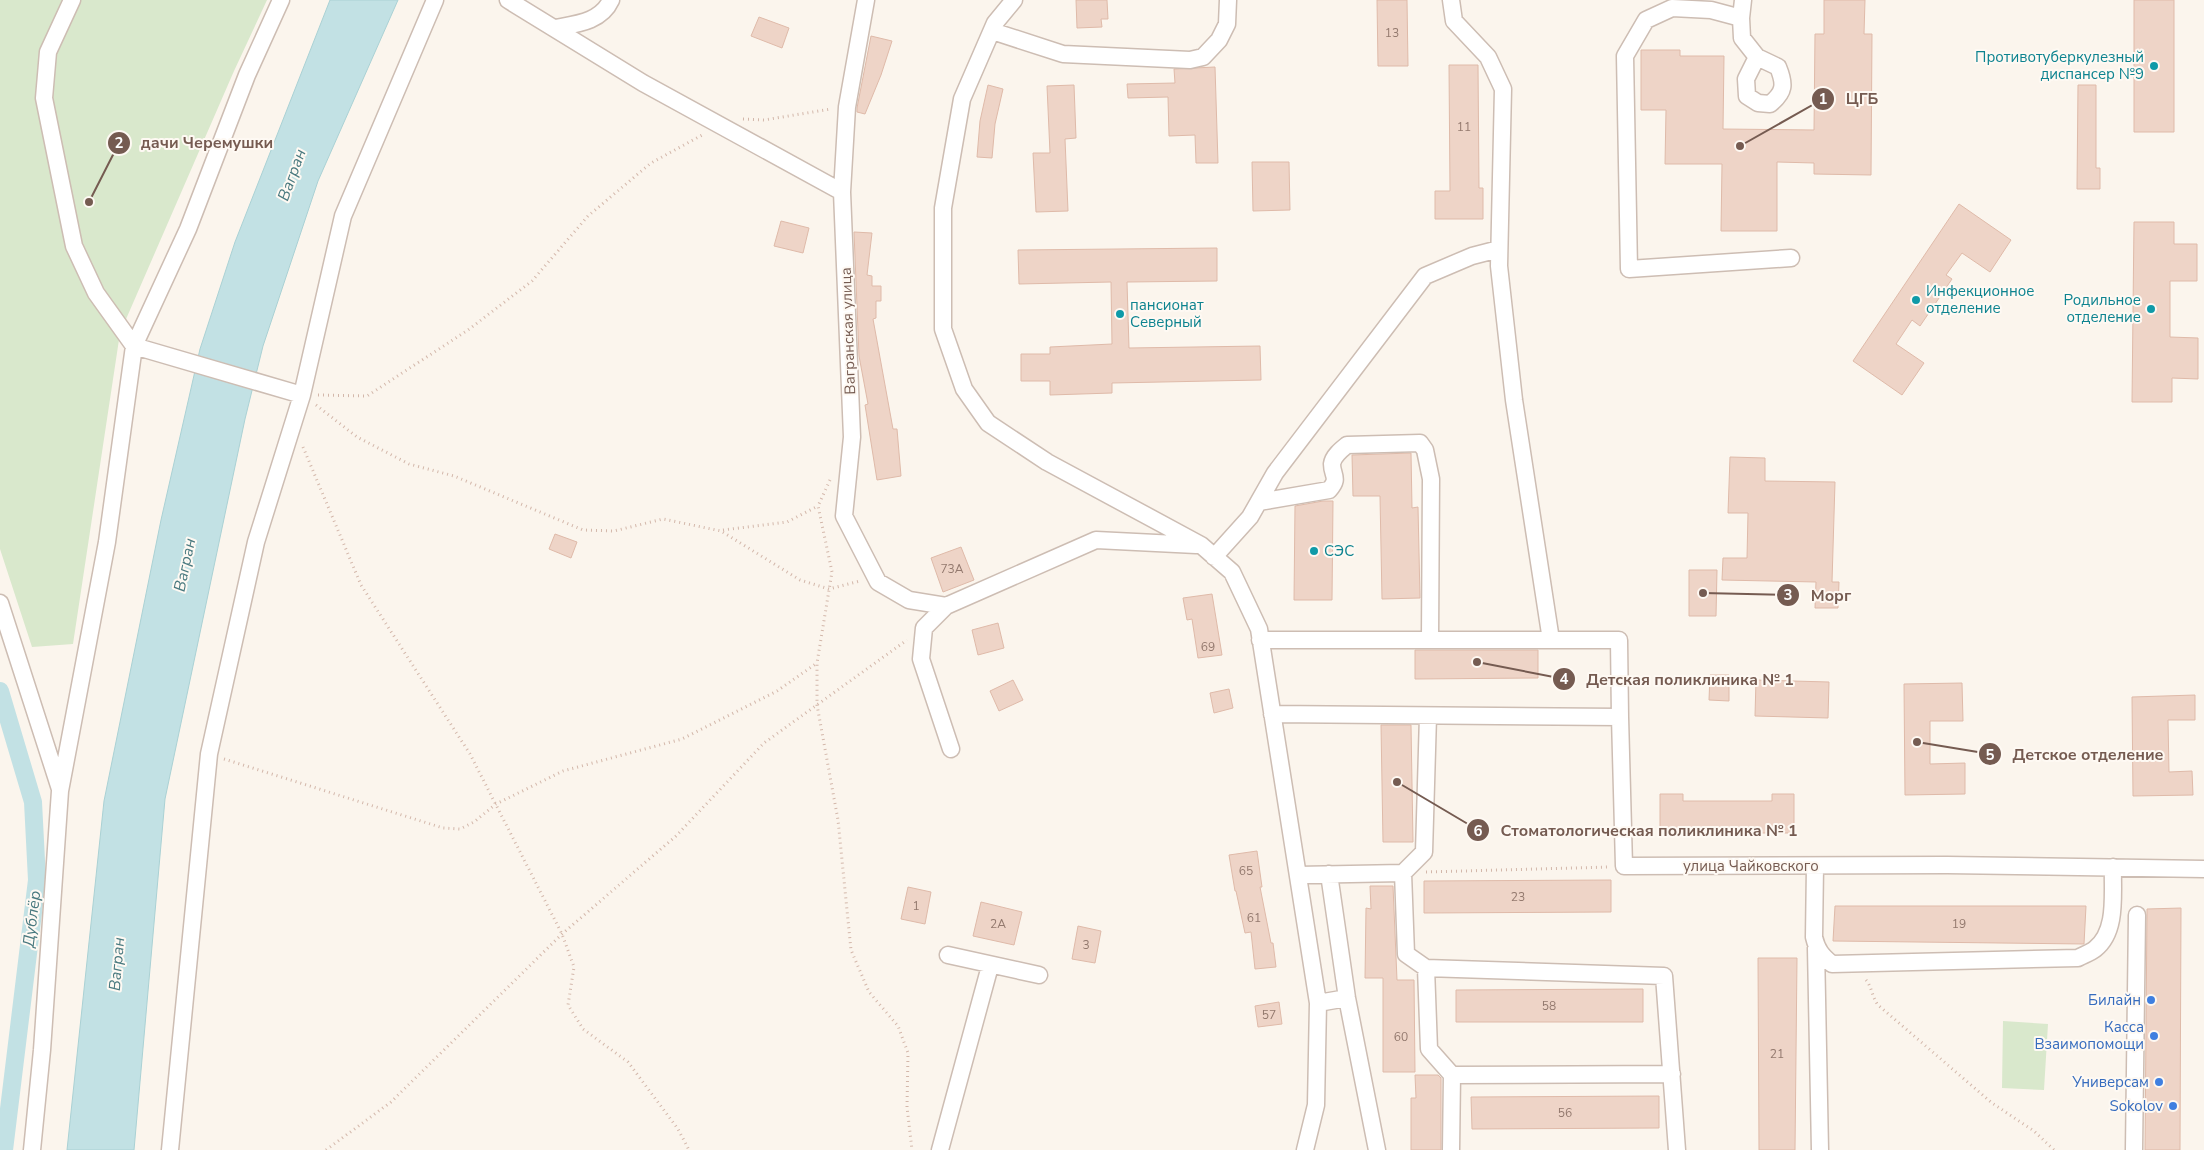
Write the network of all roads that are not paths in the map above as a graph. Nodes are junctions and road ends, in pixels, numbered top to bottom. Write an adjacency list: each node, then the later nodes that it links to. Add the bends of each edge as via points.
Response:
1 (72, 0): 18 (street, via 48,52 44,98 74,246 96,293)
2 (280, 0): 18 (street)
3 (435, 0): 19 (street, via 343,216)
4 (508, 0): 12 (street)
5 (612, 0): 12 (street, via 607,10 586,22)
6 (866, 0): 15 (street, Вагранская улица, via 848,107)
7 (1014, 0): 13 (street)
8 (1228, 0): 13 (street, via 1227,24 1219,40 1203,57 1190,60 1063,54)
9 (1452, 0): 16 (street, via 1454,21 1488,57 1503,89)
10 (1743, 0): 11 (street)
11 (1740, 18): 14 (street, via 1742,38); 17 (street, via 1710,10 1672,8 1646,20 1625,56 1630,268)
12 (555, 28): 15 (street, via 643,83)
13 (992, 31): 21 (street, via 962,98 943,208 943,329 964,389 988,423 1047,462)
14 (1757, 57)
15 (842, 192): 24 (street, Вагранская улица, via 852,437 844,516 878,582 909,600)
16 (1499, 248): 20 (street, via 1425,276 1275,473); 27 (street, via 1498,266 1514,400)
17 (1791, 258)
18 (139, 347): 19 (street); 32 (street, via 107,542)
19 (302, 395): 50 (street, via 256,542 209,754)
20 (1259, 502): 22 (street, via 1250,517); 26 (street, via 1329,490 1336,477 1332,464 1347,445 1420,443 1425,450 1431,479)
21 (1201, 545): 22 (street); 24 (street, via 1096,540)
22 (1214, 557): 25 (street, via 1232,572 1259,629)
23 (0, 603): 32 (street)
24 (946, 606): 31 (street, via 924,628 921,659)
25 (1260, 640): 26 (street); 28 (street)
26 (1430, 640): 27 (street)
27 (1550, 640): 30 (street, via 1619,640)
28 (1272, 714): 29 (street); 38 (street)
29 (1428, 716): 30 (street); 36 (street, via 1424,852)
30 (1620, 717): 33 (street, улица Чайковского, via 1624,866)
31 (951, 748)
32 (60, 791): 49 (street)
33 (1815, 866): 34 (street, улица Чайковского); 40 (street)
34 (2106, 867): 35 (street, улица Чайковского); 40 (street, via 2111,917 2107,933 2096,948 2078,958 1832,964)
35 (2204, 869)
36 (1403, 873): 37 (street); 43 (street, via 1406,954)
37 (1330, 874): 38 (street); 45 (street)
38 (1298, 875): 46 (street)
39 (2137, 915): 57 (street)
40 (1816, 948): 56 (street)
41 (948, 955): 42 (street)
42 (990, 966): 44 (street); 51 (street)
43 (1426, 968): 47 (street, via 1429,1048); 48 (street, via 1664,976)
44 (1039, 975)
45 (1347, 998): 46 (street); 53 (street)
46 (1318, 1003): 52 (street, via 1316,1105)
47 (1452, 1074): 48 (street); 54 (street)
48 (1672, 1074): 55 (street)
49 (32, 1150)
50 (170, 1150)
51 (940, 1150)
52 (1305, 1150)
53 (1376, 1150)
54 (1451, 1150)
55 (1676, 1150)
56 (1820, 1150)
57 (2134, 1150)

